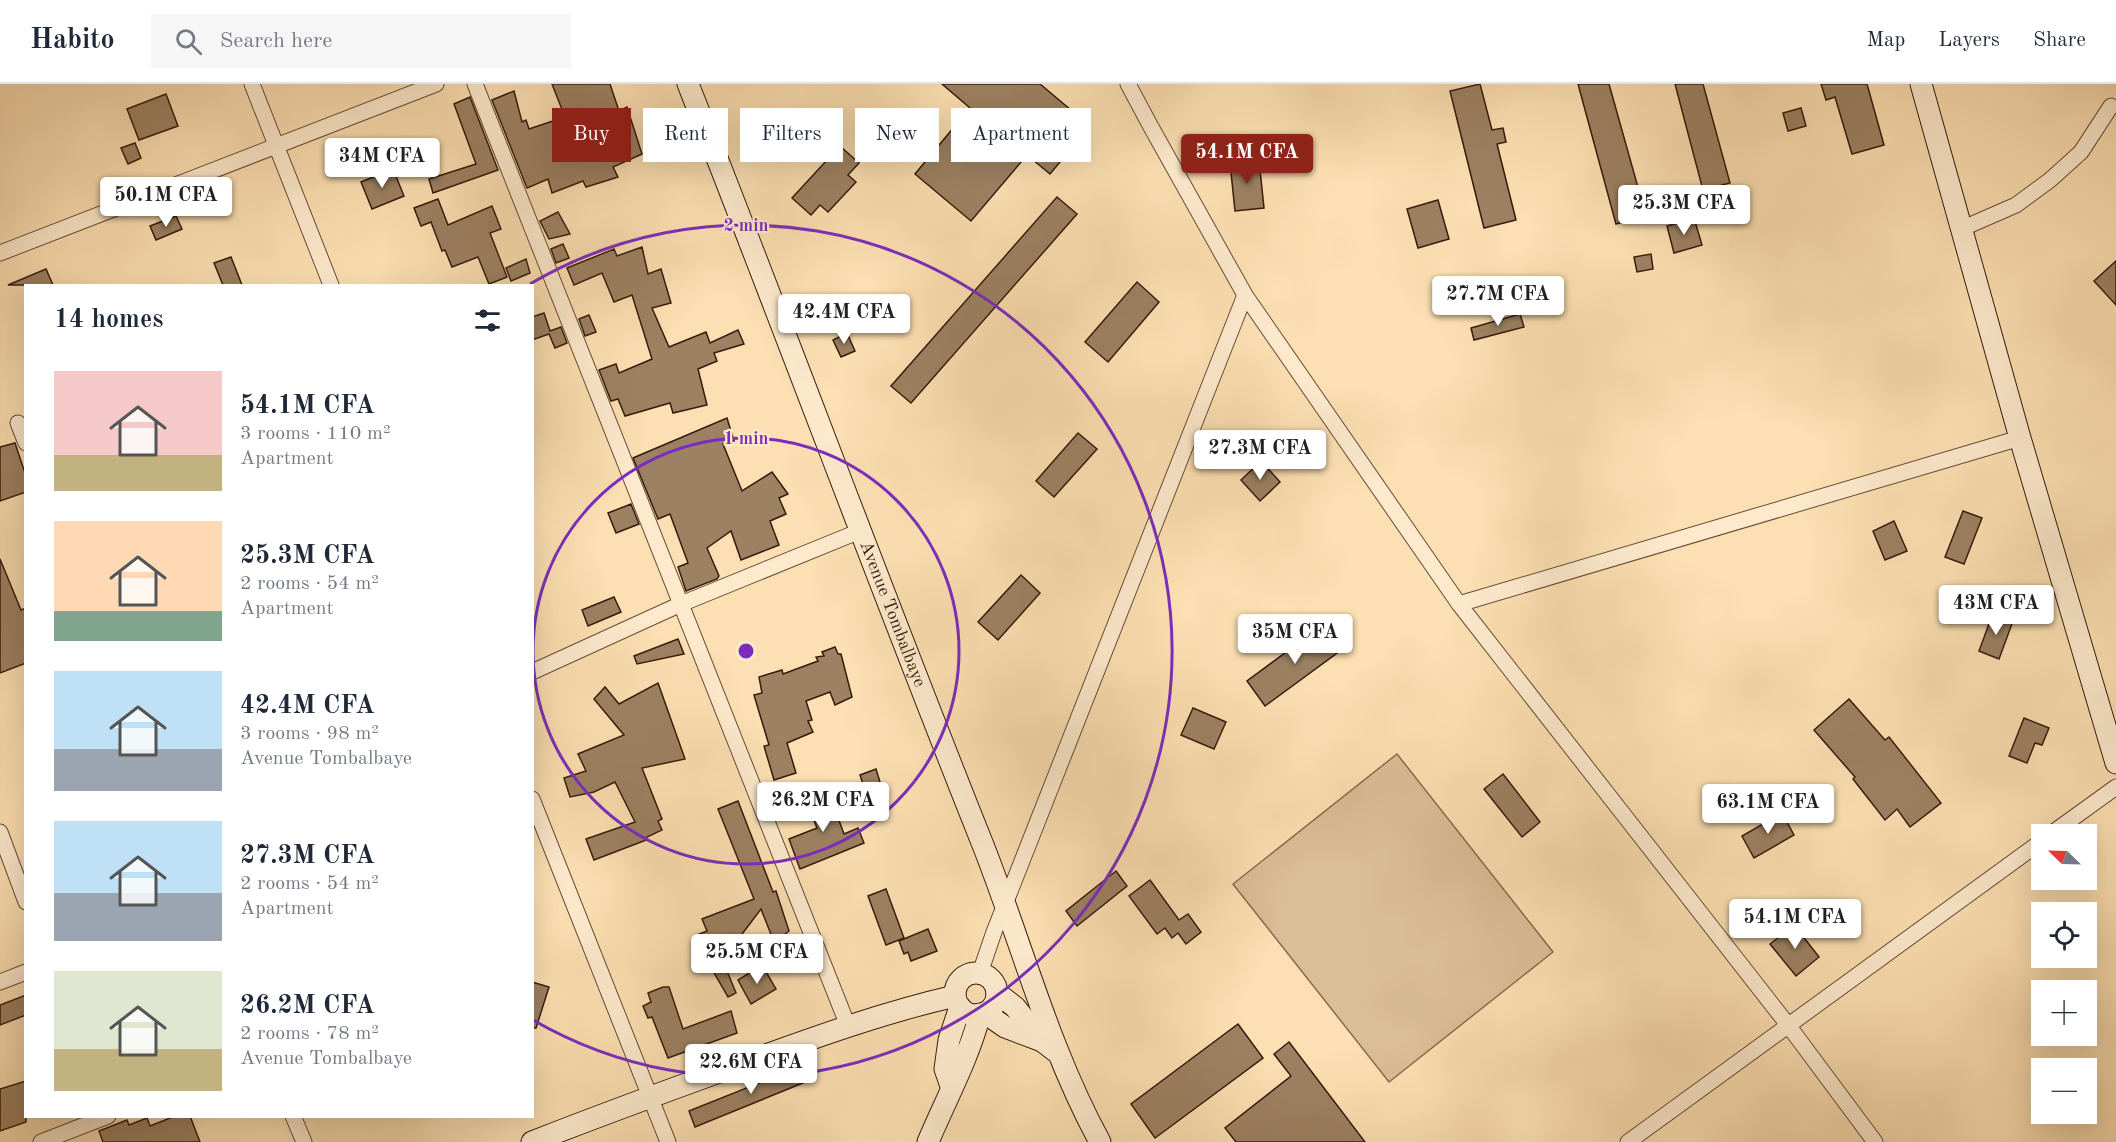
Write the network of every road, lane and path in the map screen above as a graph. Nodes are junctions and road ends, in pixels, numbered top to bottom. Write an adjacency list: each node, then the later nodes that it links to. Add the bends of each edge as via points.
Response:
1 (252, 84): 8 (street)
2 (436, 84): 8 (street)
3 (475, 84): 17 (street)
4 (688, 84): 16 (street, Avenue Tombalbaye)
5 (1128, 84): 12 (street)
6 (1921, 84): 9 (street)
7 (2111, 106): 9 (street, via 2081,152 2050,180 2016,205)
8 (276, 146): 10 (street); 11 (street)
9 (1961, 229): 15 (street)
10 (0, 253)
11 (331, 284)
12 (1245, 295): 18 (street); 27 (street)
13 (18, 423): 14 (street)
14 (24, 438)
15 (2020, 438): 18 (street); 20 (street)
16 (860, 531): 17 (street); 27 (street, Avenue Tombalbaye)
17 (681, 604): 19 (street); 35 (street)
18 (1459, 604): 34 (street)
19 (534, 671)
20 (2116, 763)
21 (2116, 787): 23 (street)
22 (534, 804): 38 (street)
23 (2065, 824)
24 (0, 832): 26 (street)
25 (2031, 849): 34 (street)
26 (24, 897)
27 (1006, 903): 29 (street); 36 (street, Avenue Tombalbaye)
28 (24, 973): 30 (street)
29 (980, 973): 31 (street, via 991,979); 32 (street, via 961,979 956,987)
30 (0, 982)
31 (997, 993): 33 (street, via 994,1005); 36 (street, via 1015,1007)
32 (957, 1001): 33 (street, via 969,1014); 35 (street, via 900,1009); 37 (street, via 945,1070)
33 (982, 1014): 36 (street); 37 (street, via 960,1074)
34 (1788, 1025): 47 (street); 48 (street)
35 (848, 1026): 38 (street)
36 (1050, 1047): 46 (street, Avenue Tombalbaye)
37 (951, 1086): 45 (street)
38 (649, 1097): 43 (street); 44 (street)
39 (103, 1118): 41 (street)
40 (294, 1118): 42 (street)
41 (41, 1142)
42 (304, 1142)
43 (532, 1142)
44 (668, 1142)
45 (928, 1142)
46 (1101, 1142)
47 (1628, 1142)
48 (1875, 1142)

